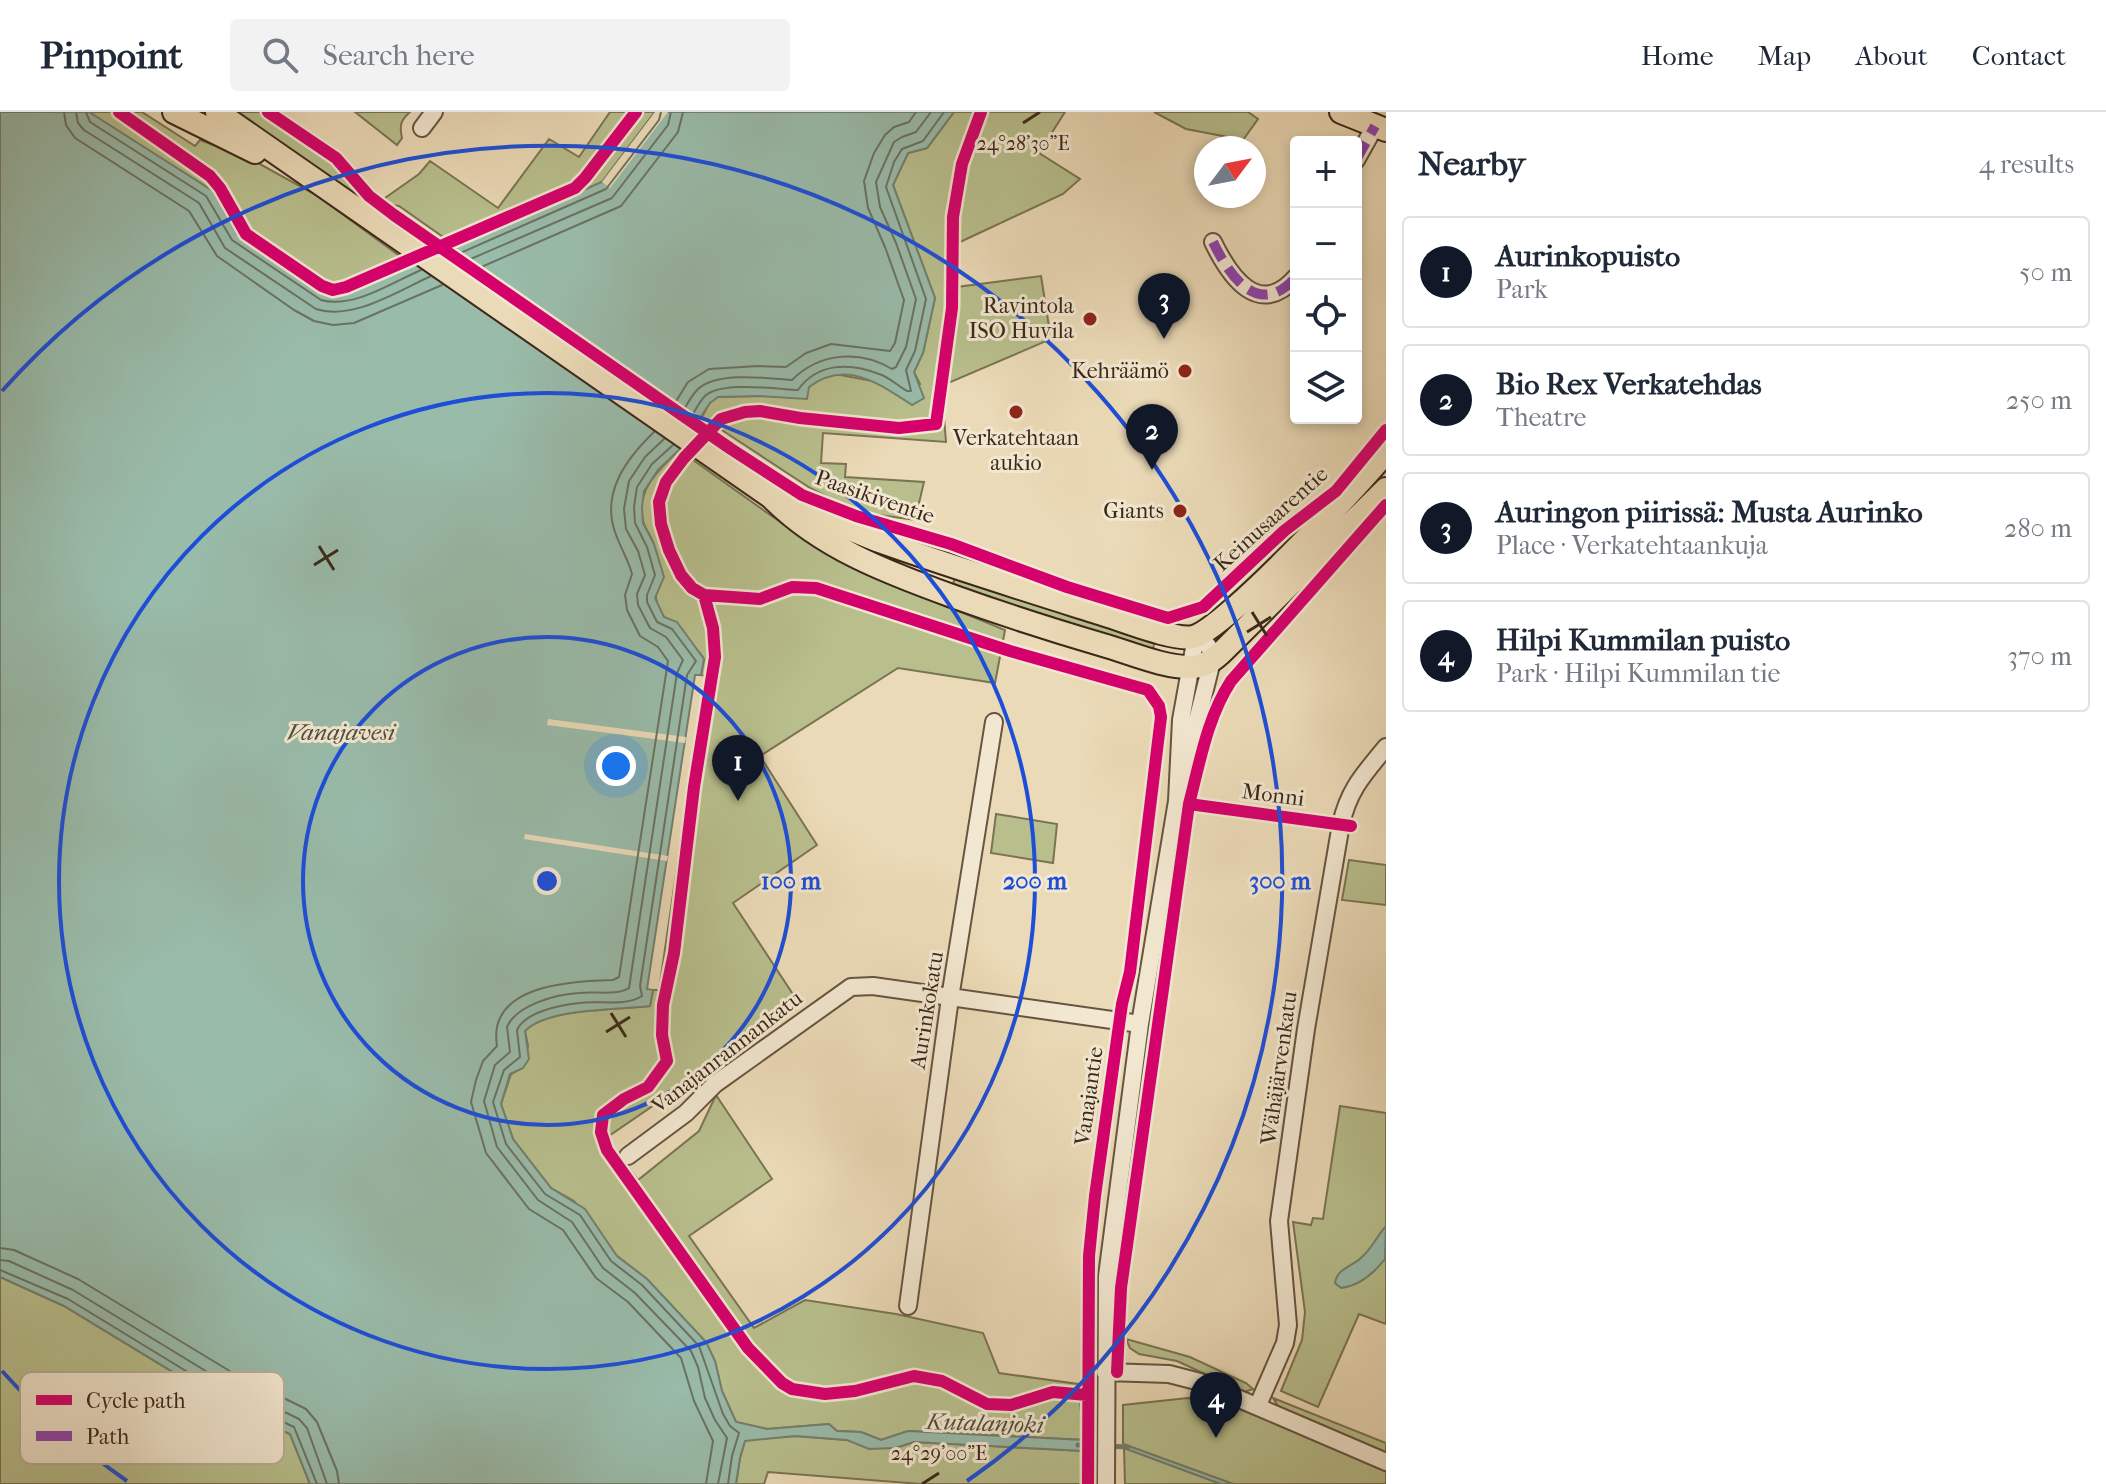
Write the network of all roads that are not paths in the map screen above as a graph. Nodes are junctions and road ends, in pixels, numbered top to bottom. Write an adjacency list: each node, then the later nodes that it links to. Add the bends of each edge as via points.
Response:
1 (174, 112): 8 (main road, Paasikiventie)
2 (217, 112): 8 (main road, Paasikiventie)
3 (434, 112): 5 (street)
4 (1341, 112): 6 (main road)
5 (422, 128)
6 (1381, 128): 7 (street)
7 (1362, 152)
8 (317, 183): 13 (main road, Paasikiventie)
9 (1213, 242): 10 (street, via 1224,266 1242,286 1275,295)
10 (1293, 280)
11 (1386, 452): 14 (main road, Keinusaarentie, via 1301,544)
12 (1386, 489): 15 (main road)
13 (771, 497): 14 (main road, Paasikiventie, via 927,558 1142,626); 16 (main road, Paasikiventie, via 808,530 889,572 1019,619)
14 (1196, 637): 15 (street, via 1210,648); 16 (street, Vanajantie)
15 (1212, 661): 16 (main road); 19 (street, Vanajantie)
16 (1190, 667): 19 (street, Vanajantie)
17 (994, 722): 20 (street, Aurinkokatu)
18 (1386, 747): 25 (street, Wähäjärvenkatu, via 1354,785 1341,824 1279,1221 1287,1334)
19 (1177, 801): 21 (street, Vanajantie)
20 (950, 998): 21 (street, Vanajanrannankatu); 22 (street, Vanajanrannankatu, via 851,987 715,1084); 23 (street, Aurinkokatu)
21 (1140, 1024): 24 (street, Vanajantie, via 1107,1276)
22 (628, 1156)
23 (908, 1306)
24 (1105, 1372): 25 (street, via 1169,1374); 27 (street, Vanajantie)
25 (1258, 1405): 26 (street)
26 (1386, 1462)
27 (1106, 1484)

